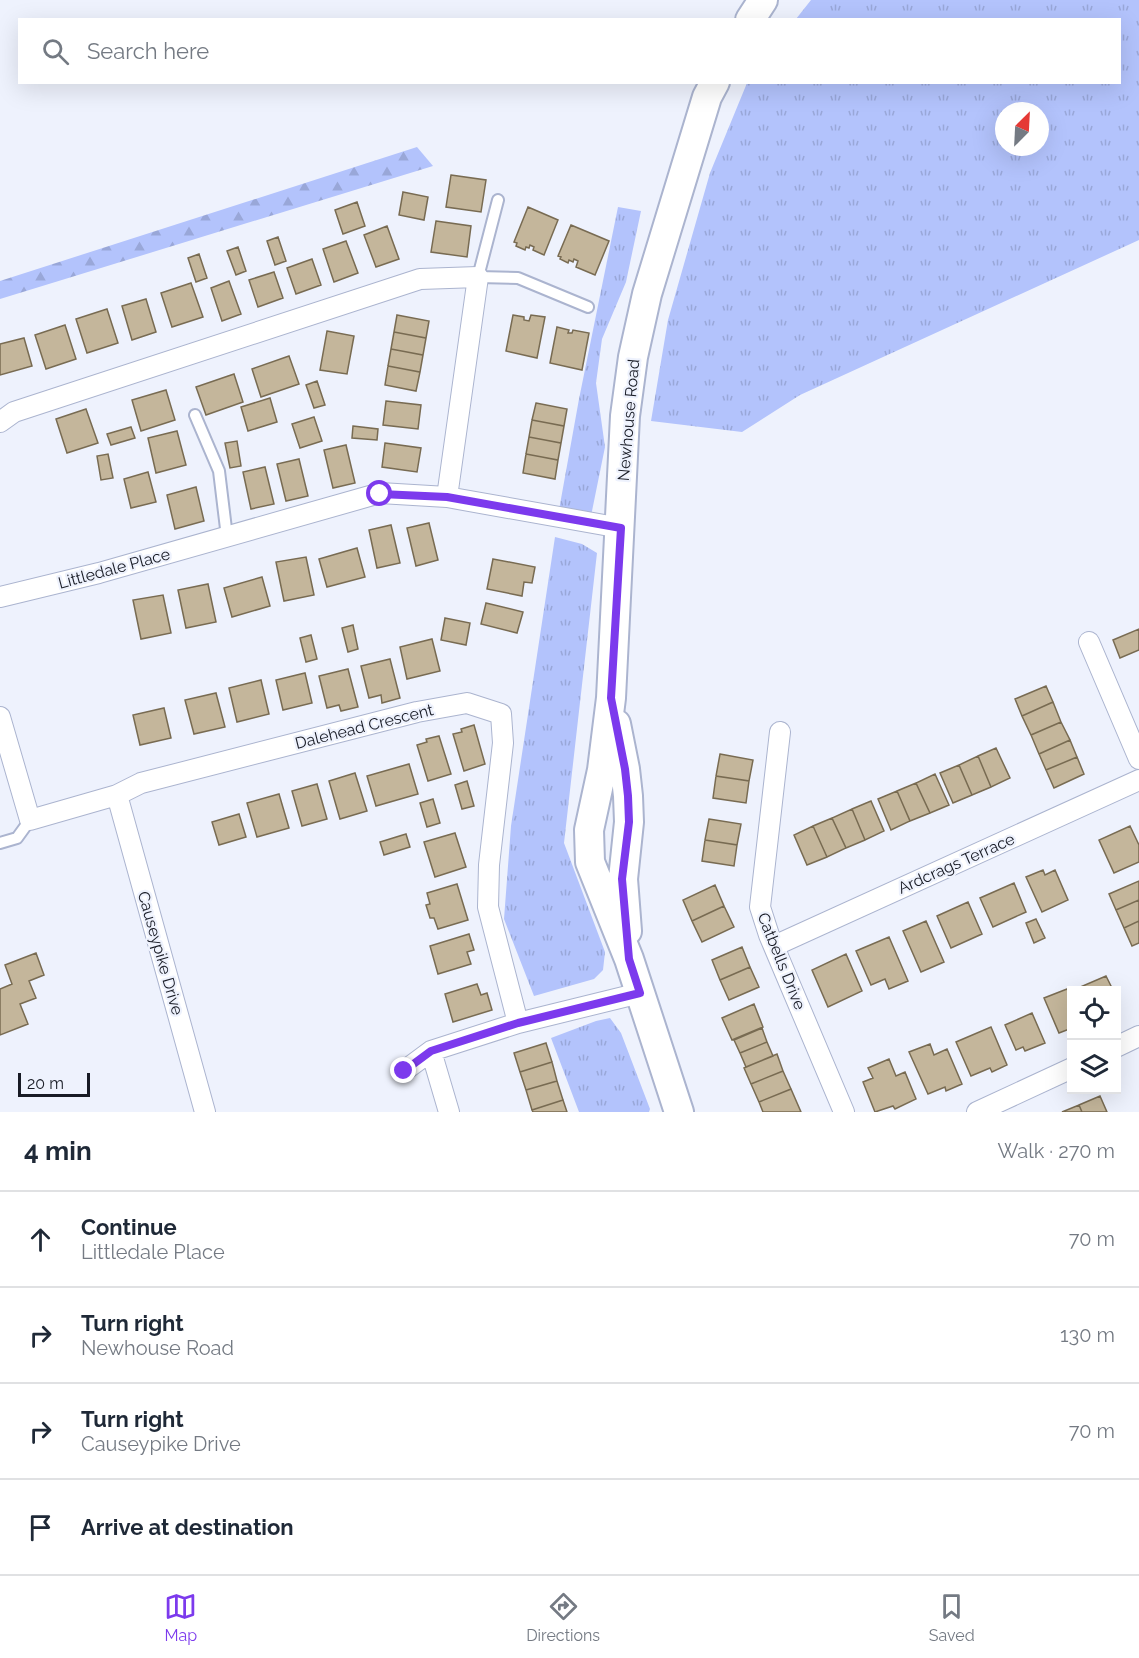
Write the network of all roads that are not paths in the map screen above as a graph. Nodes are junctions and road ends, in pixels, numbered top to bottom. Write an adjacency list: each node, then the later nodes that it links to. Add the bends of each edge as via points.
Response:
1 (763, 0): 2 (street)
2 (751, 18)
3 (714, 84): 10 (street, Newhouse Road, via 647,294 633,357)
4 (498, 200): 5 (lane)
5 (478, 277): 6 (lane, via 518,278); 8 (street, via 420,279 14,412); 9 (street)
6 (588, 307)
7 (195, 415): 11 (lane, via 219,471)
8 (0, 422)
9 (447, 497): 10 (street, Littledale Place); 11 (street, Littledale Place, via 380,494)
10 (621, 528): 14 (street, Newhouse Road)
11 (228, 537): 12 (street, Littledale Place)
12 (0, 597)
13 (1089, 642): 17 (street)
14 (611, 698): 23 (street, Newhouse Road, via 628,796 622,879); 23 (street, Newhouse Road, via 588,848)
15 (0, 717): 20 (street)
16 (780, 732): 22 (street, Catbells Drive, via 760,907)
17 (1139, 759)
18 (1139, 780): 22 (street, Ardcrags Terrace)
19 (117, 795): 20 (street, Dalehead Crescent); 25 (street, Dalehead Crescent, via 141,783 417,712 467,703 501,714 503,743 488,907); 31 (street, Causeypike Drive)
20 (30, 820): 21 (lane, via 17,838)
21 (0, 843)
22 (774, 946): 34 (street, Catbells Drive)
23 (629, 959): 24 (street, Newhouse Road)
24 (640, 993): 25 (street); 33 (street, Newhouse Road)
25 (518, 1023): 28 (street)
26 (1139, 1036): 27 (street)
27 (1121, 1045)
28 (431, 1051): 30 (street); 32 (street)
29 (1067, 1070): 35 (street)
30 (404, 1071)
31 (205, 1112)
32 (449, 1112)
33 (679, 1112)
34 (844, 1112)
35 (976, 1112)

